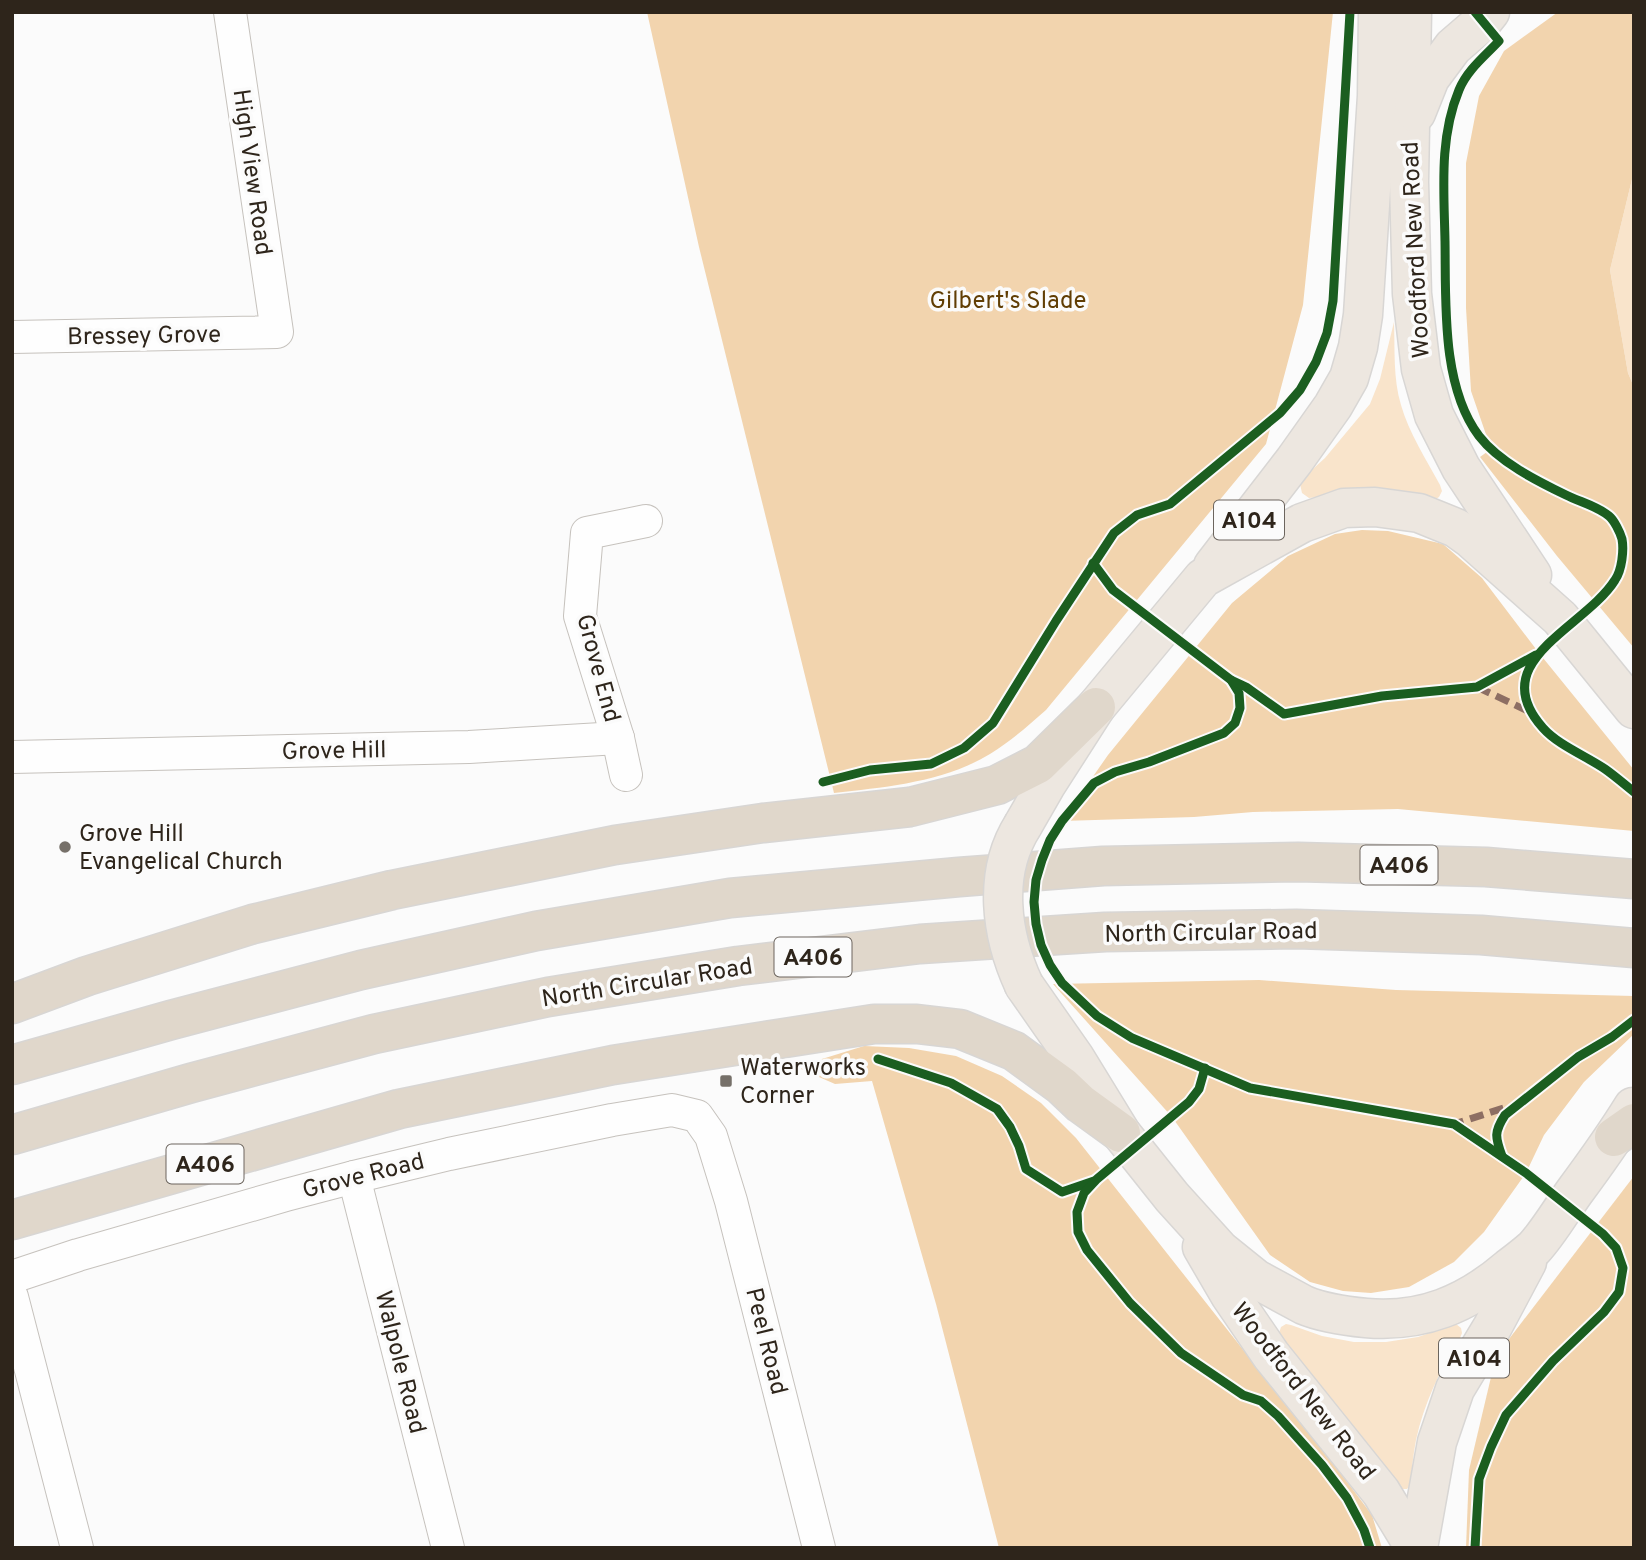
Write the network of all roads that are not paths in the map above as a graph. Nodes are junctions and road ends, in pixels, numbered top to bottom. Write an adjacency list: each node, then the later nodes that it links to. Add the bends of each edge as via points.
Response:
1 (230, 12): 8 (street, High View Road)
2 (1378, 12): 6 (main road, Woodford New Road / A104)
3 (1440, 12): 5 (main road)
4 (1490, 12): 7 (main road, via 1453,47 1430,78)
5 (1412, 30): 6 (main road); 7 (main road, Woodford New Road)
6 (1377, 96): 11 (main road, Woodford New Road / A104, via 1363,315 1349,378 1294,461)
7 (1409, 132): 12 (main road, Woodford New Road, via 1412,295 1420,369 1434,415 1461,468)
8 (277, 332): 9 (street, Bressey Grove)
9 (12, 337)
10 (646, 521): 15 (street, Grove End, via 587,533 580,616)
11 (1203, 578): 12 (main road, via 1309,520 1344,508 1388,508 1419,513 1456,528); 13 (main road, Woodford New Road)
12 (1560, 618): 14 (main road)
13 (1096, 707): 20 (highway, via 1038,764 997,785 910,807 615,845 392,890 253,923); 23 (main road, Woodford New Road, bridge, via 1014,838 1004,879 1004,923 1024,985)
14 (1634, 709)
15 (618, 738): 16 (street, Grove Hill, via 469,747); 17 (street)
16 (12, 757)
17 (626, 775)
18 (1634, 879): 21 (highway, A406, via 1486,867 1298,862 1090,867 730,898 536,932 361,970)
19 (1634, 948): 24 (highway, North Circular Road / A406, via 1481,935 1296,929 1105,932 920,944 738,966 548,997 374,1034)
20 (12, 1004)
21 (12, 1065)
22 (1627, 1122): 29 (main road)
23 (1121, 1133): 27 (main road, Woodford New Road); 28 (highway, A406, via 1014,1051 960,1029 874,1024 613,1065 399,1110)
24 (12, 1135)
25 (711, 1136): 26 (street, Grove Road, via 696,1116 672,1110); 34 (street, Peel Road)
26 (354, 1177): 30 (street, Grove Road); 33 (street, Walpole Road)
27 (1172, 1197): 29 (main road, via 1220,1250 1256,1279 1312,1308 1342,1315 1407,1318 1439,1311 1495,1280); 35 (main road, Woodford New Road / A104, via 1271,1355 1381,1492)
28 (12, 1220)
29 (1534, 1247): 35 (main road, Woodford New Road / A104, via 1455,1389 1437,1442)
30 (12, 1277)
31 (12, 1297): 32 (street)
32 (77, 1548)
33 (448, 1548)
34 (819, 1548)
35 (1417, 1548)

